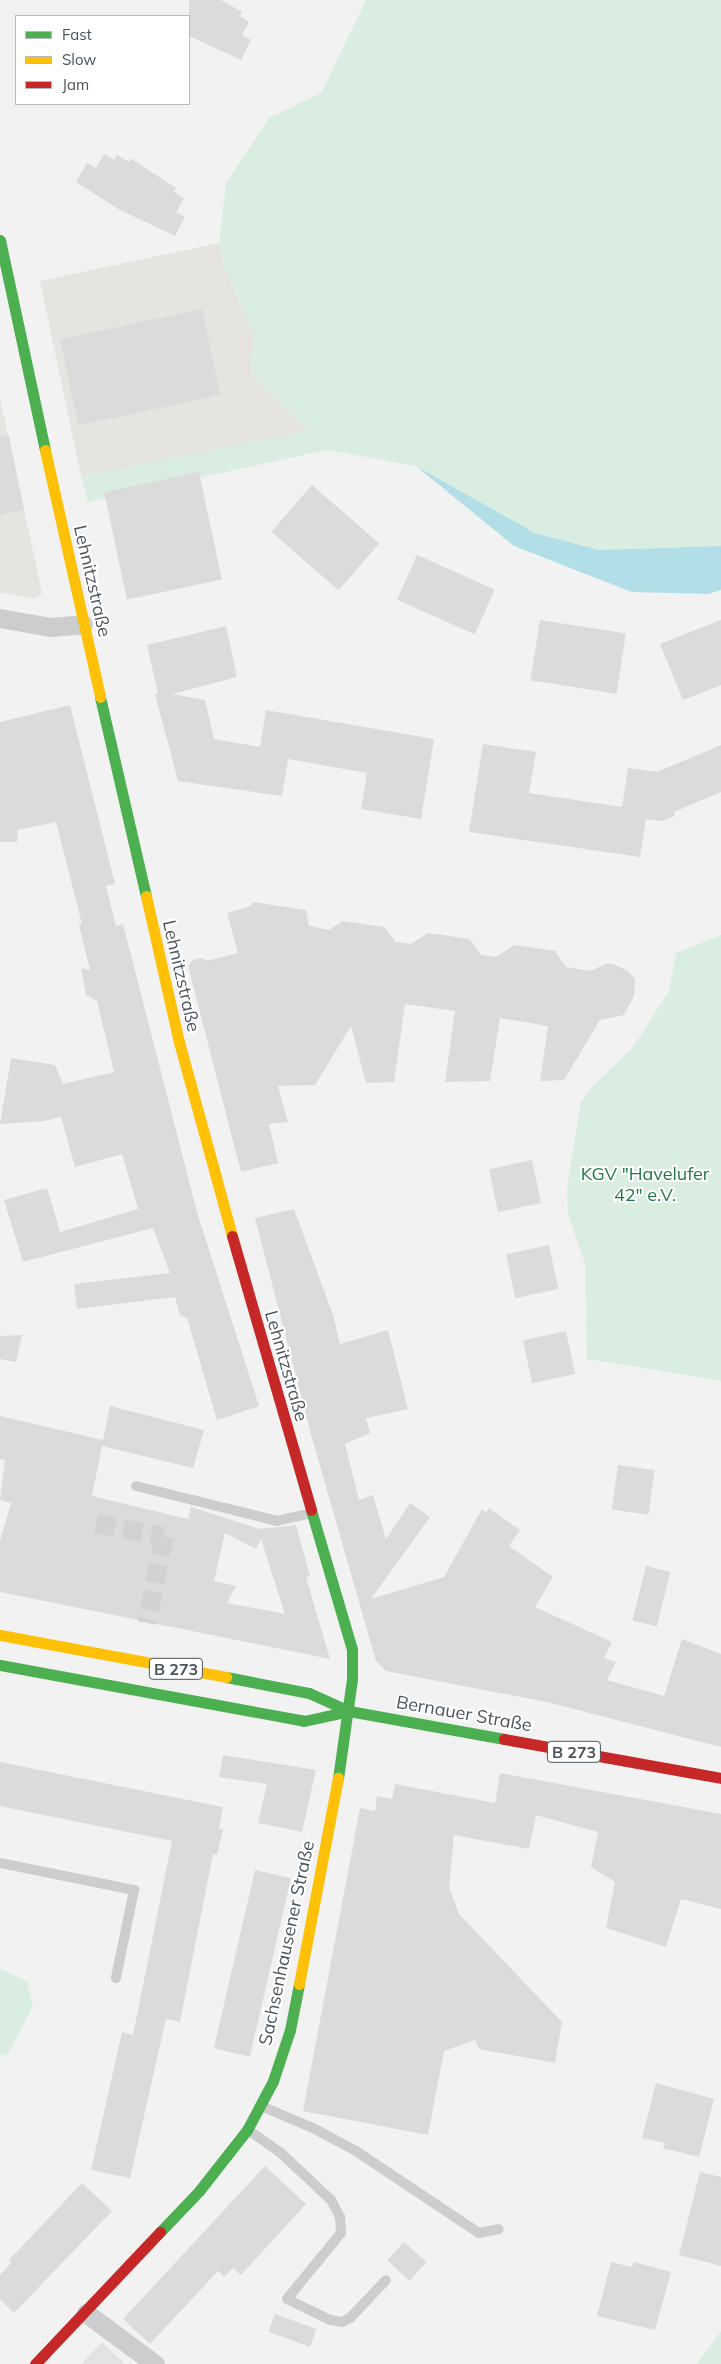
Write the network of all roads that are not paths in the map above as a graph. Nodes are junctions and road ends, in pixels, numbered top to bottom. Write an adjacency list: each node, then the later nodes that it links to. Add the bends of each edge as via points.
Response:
1 (0, 240): 3 (main road, Lehnitzstraße)
2 (0, 618): 3 (street, via 51,628)
3 (83, 624): 5 (main road, Lehnitzstraße, via 179,1042)
4 (136, 1486): 5 (lane, via 277,1521)
5 (311, 1513): 8 (main road, Lehnitzstraße, via 352,1649)
6 (0, 1635): 8 (main road, Bernauer Straße / B 273, via 309,1693)
7 (0, 1664): 8 (main road, Bernauer Straße / B 273, via 304,1721)
8 (349, 1711): 9 (main road, Bernauer Straße / B 273); 12 (main road, Sachsenhausener Straße, via 290,2030)
9 (721, 1778)
10 (0, 1863): 11 (lane, via 134,1890)
11 (116, 1978)
12 (260, 2106): 13 (main road, Sachsenhausener Straße); 14 (lane, via 313,2128 356,2151 479,2233)
13 (247, 2130): 15 (lane, via 295,2166 331,2200 340,2217 340,2233 287,2300 330,2320 342,2322 350,2318); 16 (main road, Sachsenhausener Straße, via 199,2191)
14 (499, 2229)
15 (386, 2280)
16 (86, 2313): 17 (main road, Sachsenhausener Straße); 18 (street)
17 (35, 2364)
18 (155, 2364)

